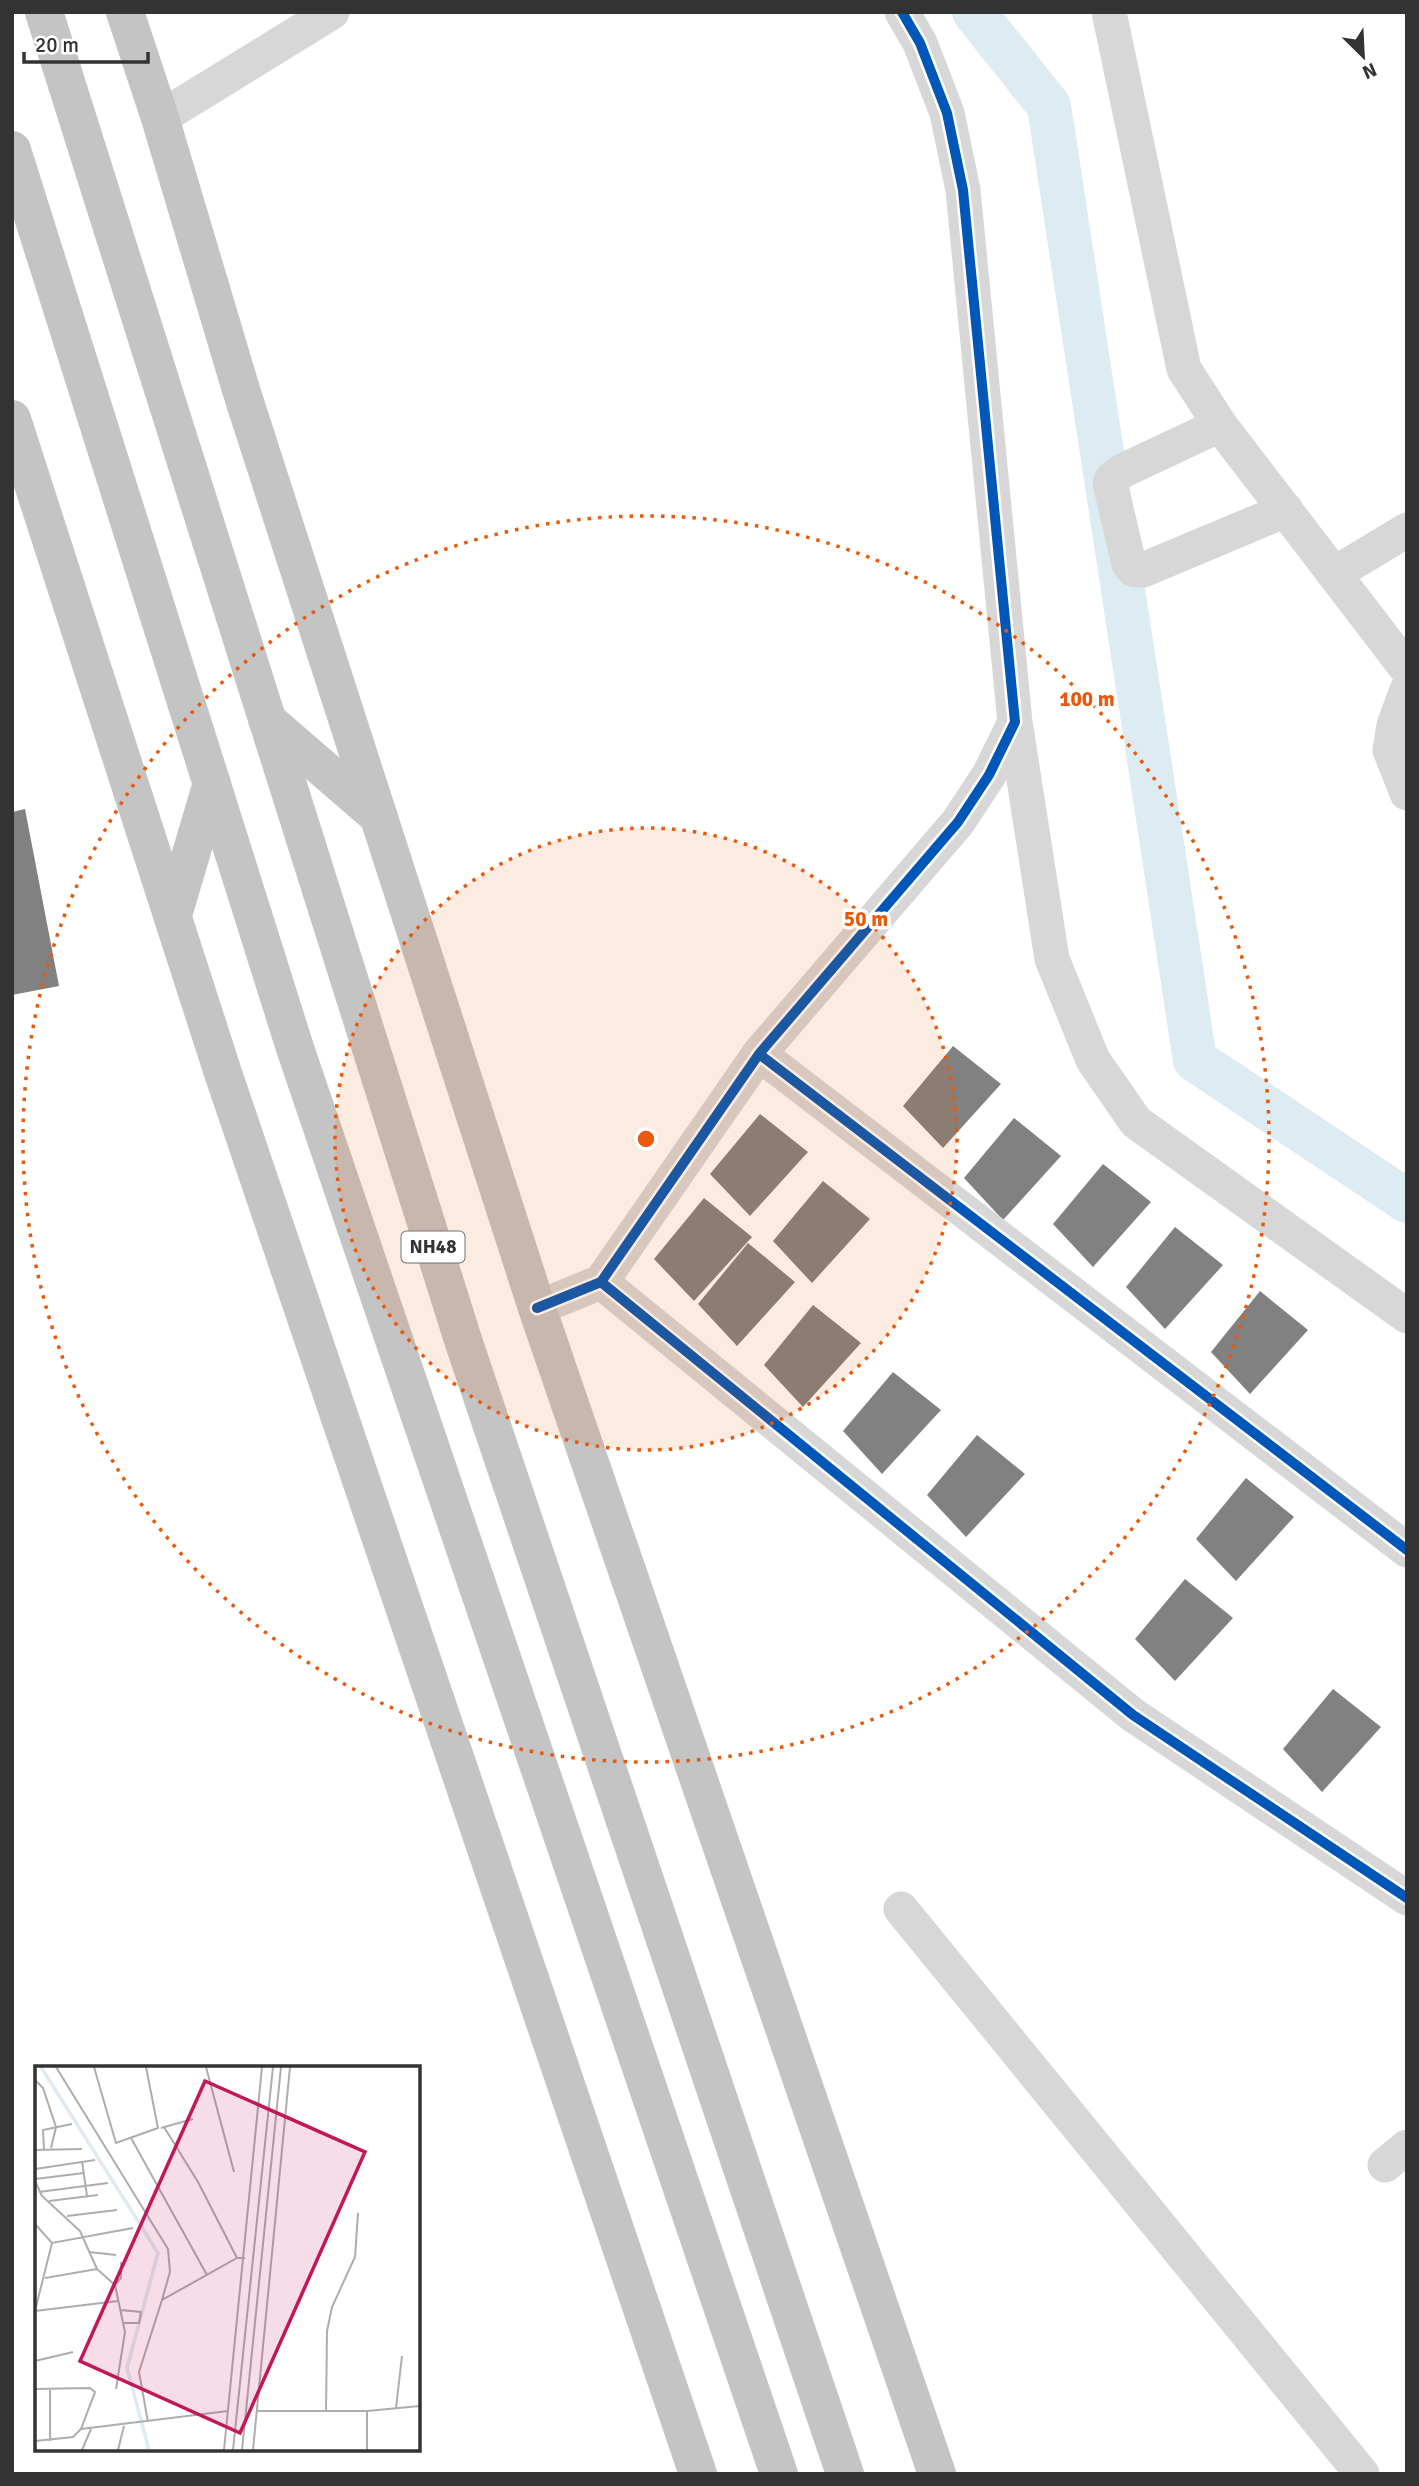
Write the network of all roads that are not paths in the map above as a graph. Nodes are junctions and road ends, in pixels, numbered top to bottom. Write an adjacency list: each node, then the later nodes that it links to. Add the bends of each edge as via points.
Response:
1 (44, 12): 15 (highway, NH48)
2 (125, 12): 6 (highway)
3 (332, 12): 6 (street)
4 (902, 12): 16 (street, via 920,43 947,113 963,190)
5 (1109, 12): 9 (street, via 1184,369)
6 (160, 118): 19 (highway, via 242,393)
7 (12, 150): 17 (highway)
8 (12, 419): 20 (highway)
9 (1220, 425): 10 (street); 10 (street, via 1112,478 1129,565 1143,570)
10 (1286, 510): 12 (street)
11 (1407, 530): 12 (street)
12 (1334, 574): 13 (street)
13 (1407, 669)
14 (1407, 690): 18 (street, via 1390,750)
15 (267, 720): 19 (highway); 30 (highway, NH48, via 464,1343)
16 (1015, 722): 21 (street, via 989,775 958,822); 24 (street, via 1052,959 1093,1060 1136,1122)
17 (212, 783): 20 (highway); 29 (highway, via 295,1048)
18 (1407, 793)
19 (379, 817): 23 (highway)
20 (173, 915): 28 (highway)
21 (759, 1054): 22 (street); 25 (street)
22 (601, 1282): 23 (street); 26 (street, via 1133,1715)
23 (537, 1308): 31 (highway)
24 (1407, 1316)
25 (1407, 1550)
26 (1407, 1898)
27 (901, 1909): 32 (street)
28 (698, 2474)
29 (779, 2474)
30 (845, 2474)
31 (937, 2474)
32 (1362, 2474)

